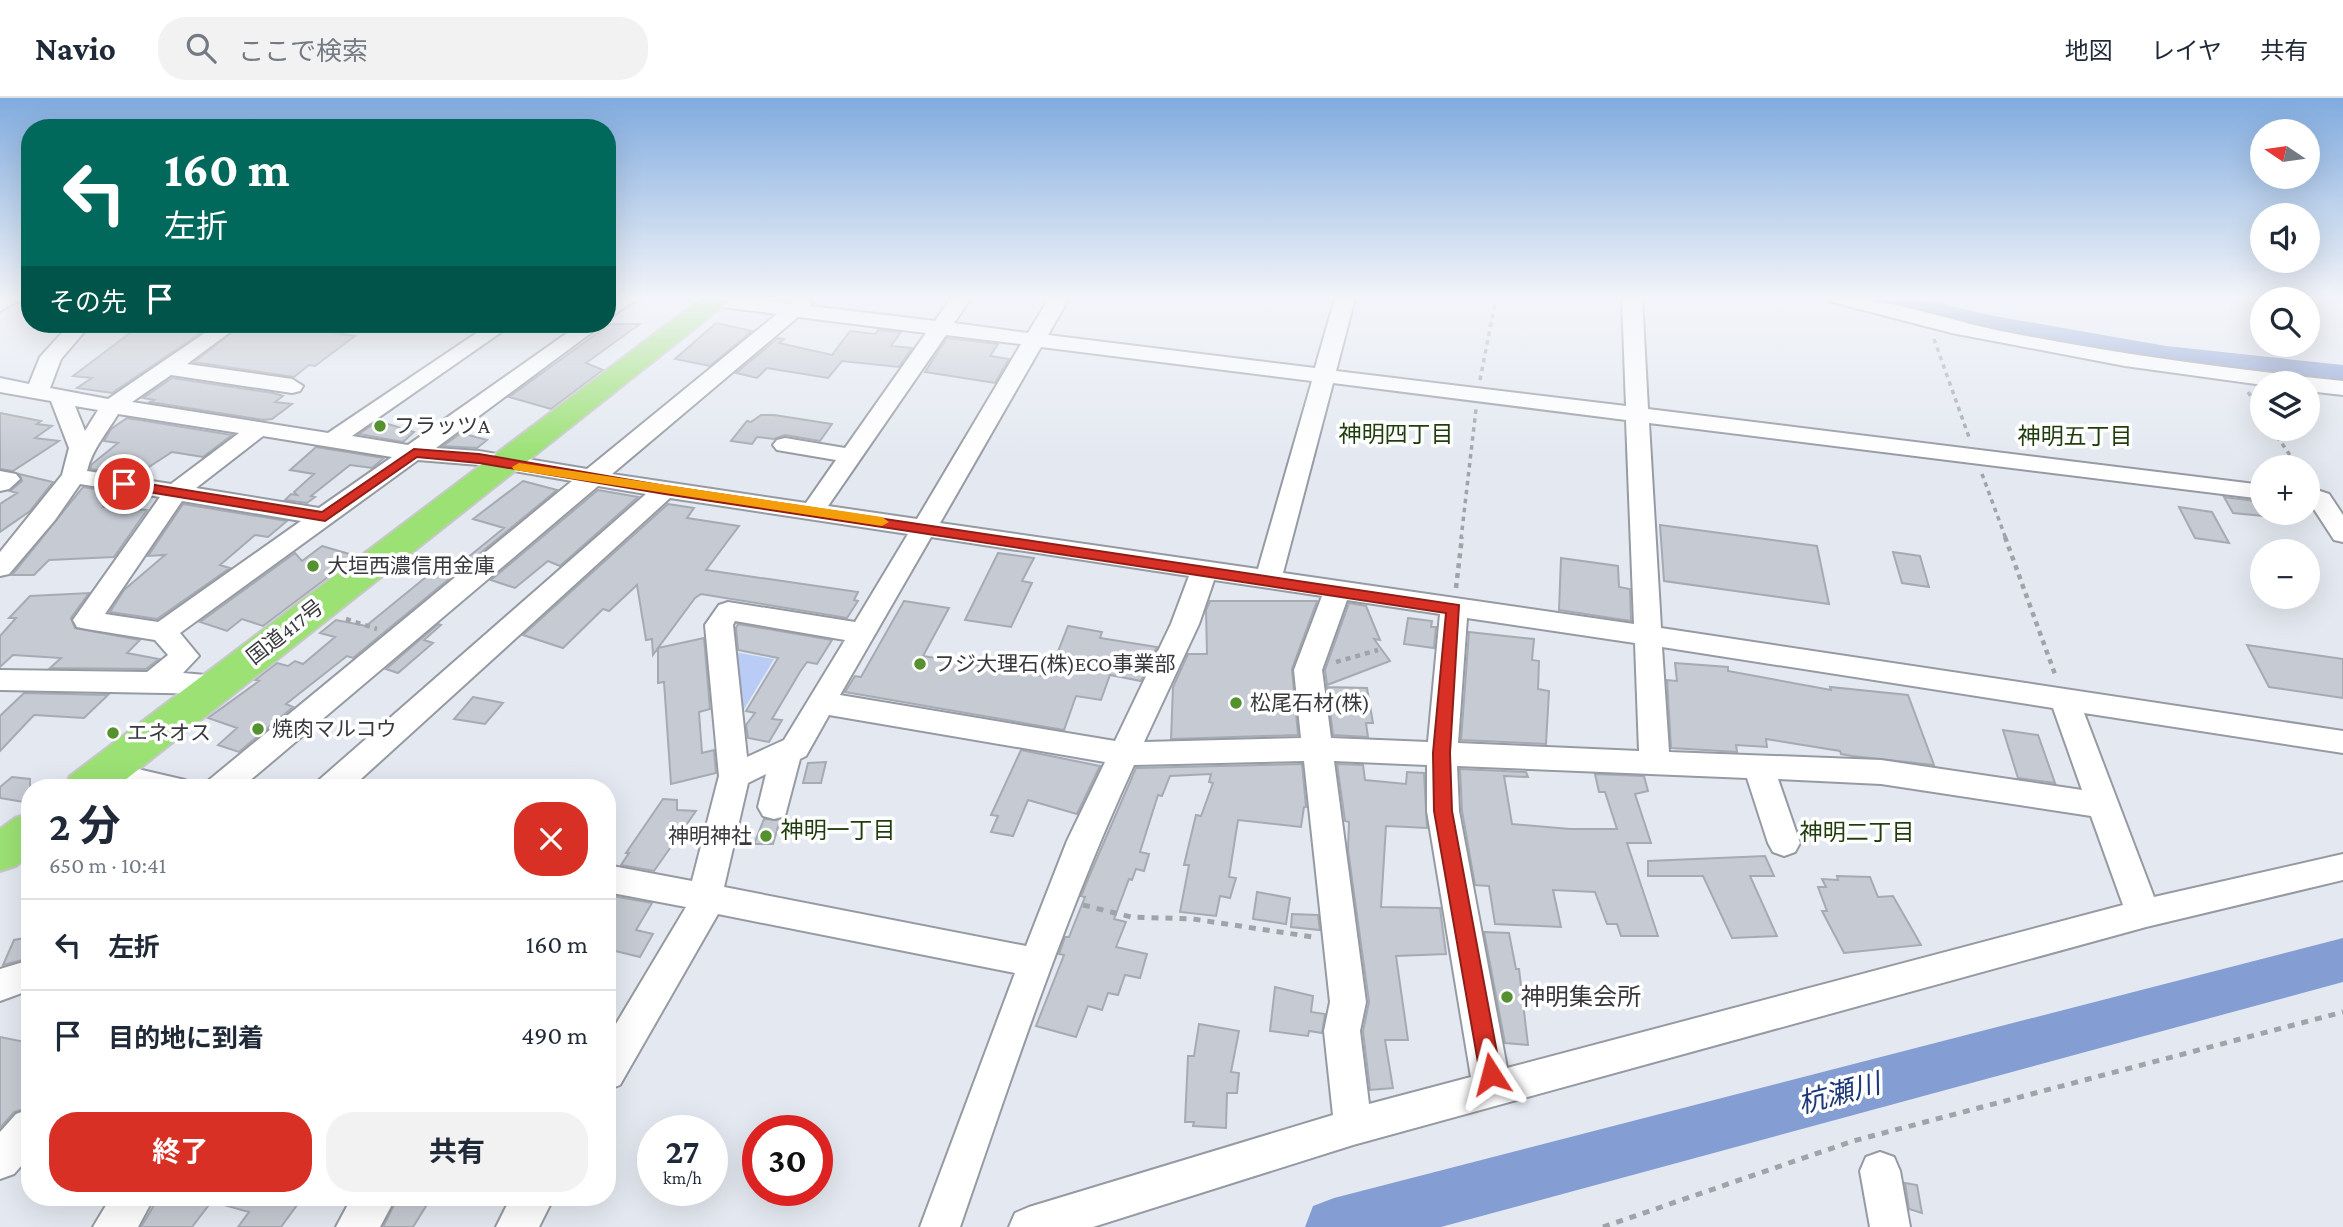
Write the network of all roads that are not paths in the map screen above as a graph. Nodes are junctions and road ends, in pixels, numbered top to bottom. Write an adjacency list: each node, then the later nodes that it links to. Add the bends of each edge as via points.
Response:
1 (57, 351): 20 (street)
2 (192, 351): 13 (street)
3 (464, 351): 25 (street)
4 (556, 351): 28 (street)
5 (646, 351): 30 (highway, 国道417号)
6 (744, 351): 33 (street)
7 (924, 351): 29 (street)
8 (1029, 351): 41 (street)
9 (1126, 351): 14 (street)
10 (1330, 351): 14 (street)
11 (1634, 351): 23 (street)
12 (2076, 351): 15 (street)
13 (167, 368): 16 (street); 22 (street)
14 (1324, 374): 23 (street); 45 (street)
15 (2250, 377)
16 (281, 380)
17 (0, 385): 20 (street)
18 (2320, 385): 19 (street)
19 (2343, 388)
20 (37, 391): 21 (street)
21 (61, 396): 22 (street); 27 (street)
22 (112, 406): 24 (street); 27 (street)
23 (1637, 414): 36 (street); 50 (street)
24 (258, 429): 25 (street); 37 (street)
25 (332, 440): 28 (street)
26 (785, 445): 29 (street)
27 (81, 448): 31 (street)
28 (414, 453): 30 (street); 40 (street)
29 (852, 456): 39 (street)
30 (502, 464): 33 (street); 53 (highway, 国道417号)
31 (74, 476): 37 (street); 43 (street)
32 (0, 478): 34 (street, via 8,479)
33 (590, 478): 35 (street); 66 (street)
34 (0, 484)
35 (665, 490): 39 (street); 67 (street)
36 (2250, 490)
37 (175, 493): 40 (street); 48 (street, via 87,620)
38 (2324, 499): 42 (street)
39 (813, 512): 41 (street)
40 (325, 517): 48 (street)
41 (924, 528): 44 (street); 49 (street)
42 (2343, 534)
43 (0, 568)
44 (1204, 571): 45 (street); 60 (street, via 1185,624)
45 (1268, 581): 46 (street)
46 (1336, 591): 47 (street); 57 (street, via 1308,670)
47 (1454, 609): 50 (street); 59 (street)
48 (163, 632): 52 (street, via 185,656)
49 (862, 633): 55 (street); 63 (street, via 727,611 719,625)
50 (1646, 635): 54 (street); 61 (street)
51 (0, 680): 52 (street)
52 (155, 681): 53 (street)
53 (218, 684): 64 (highway, 国道417号)
54 (2065, 700): 56 (street); 68 (street)
55 (822, 703): 58 (street, via 794,748); 60 (street)
56 (2343, 742)
57 (1317, 749): 59 (street); 60 (street); 82 (street, via 1348,1002 1342,1031)
58 (786, 752): 63 (street); 69 (street)
59 (1442, 753): 61 (street); 81 (street, via 1443,811)
60 (1125, 754): 77 (street, via 1083,841)
61 (1654, 761): 62 (street)
62 (1758, 766): 68 (street, via 1881,772); 71 (street)
63 (734, 776): 75 (street)
64 (97, 779): 65 (street)
65 (131, 779)
66 (231, 779)
67 (340, 779)
68 (2102, 805): 76 (street, via 2136,898)
69 (775, 807)
70 (21, 837): 72 (highway)
71 (1784, 843)
72 (0, 853)
73 (2343, 867): 76 (street)
74 (616, 880): 75 (street)
75 (705, 898): 77 (street); 80 (street, via 701,915)
76 (2146, 913): 81 (street)
77 (1038, 963): 90 (street)
78 (21, 978): 79 (street)
79 (0, 985)
80 (616, 1058)
81 (1493, 1090): 82 (street)
82 (1353, 1127): 91 (street)
83 (21, 1137): 84 (street)
84 (0, 1160)
85 (1880, 1171): 92 (street)
86 (370, 1206): 88 (street)
87 (529, 1206): 89 (street)
88 (356, 1227)
89 (516, 1227)
90 (940, 1227)
91 (1029, 1227)
92 (1890, 1227)

